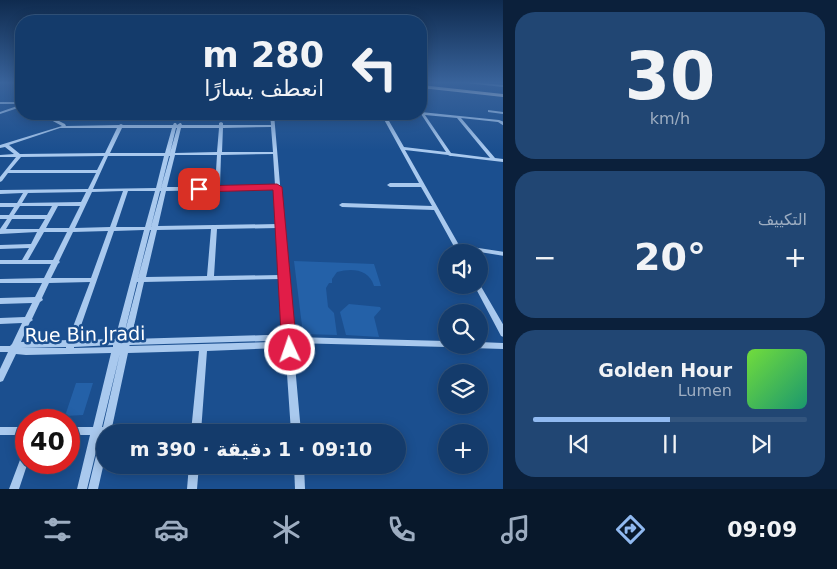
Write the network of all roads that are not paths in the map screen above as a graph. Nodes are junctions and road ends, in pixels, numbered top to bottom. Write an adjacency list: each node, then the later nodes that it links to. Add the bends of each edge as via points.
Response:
1 (15, 107): 3 (street)
2 (489, 111): 4 (street)
3 (0, 112)
4 (503, 113)
5 (427, 114): 6 (street)
6 (458, 117): 14 (street); 32 (street)
7 (52, 120): 19 (street)
8 (56, 120): 19 (street)
9 (206, 120): 15 (street)
10 (210, 120): 16 (street)
11 (273, 120): 17 (street)
12 (386, 120): 24 (street)
13 (426, 120): 29 (street)
14 (502, 123)
15 (204, 124): 16 (street); 21 (street)
16 (211, 124): 18 (street)
17 (273, 124): 18 (street); 25 (street)
18 (221, 125): 21 (street); 26 (street)
19 (63, 126): 20 (street); 22 (street)
20 (121, 126): 21 (street); 27 (street)
21 (178, 126): 28 (street)
22 (7, 146): 23 (street); 31 (street)
23 (0, 148)
24 (402, 148): 29 (street); 38 (street)
25 (274, 153): 26 (street); 39 (street)
26 (220, 154): 28 (street); 40 (street)
27 (106, 155): 28 (street); 31 (street); 34 (street)
28 (171, 155): 42 (street)
29 (450, 155): 32 (street)
30 (0, 156): 31 (street)
31 (19, 156): 35 (street)
32 (494, 160): 33 (street)
33 (503, 161)
34 (98, 171): 35 (street); 43 (street)
35 (6, 172): 36 (street)
36 (0, 180)
37 (390, 185): 38 (street)
38 (423, 185): 51 (street)
39 (277, 187): 40 (street); 55 (street)
40 (217, 189): 42 (street)
41 (126, 190): 42 (street); 43 (street); 58 (street)
42 (161, 190): 56 (street)
43 (90, 191): 45 (street); 47 (street)
44 (0, 192): 45 (street)
45 (28, 192): 49 (street)
46 (56, 204): 47 (street); 49 (street); 54 (street)
47 (84, 204): 60 (street)
48 (0, 205): 49 (street)
49 (19, 205): 53 (street)
50 (342, 205): 51 (street)
51 (435, 208): 62 (street)
52 (0, 217): 53 (street)
53 (10, 217): 54 (street); 61 (street)
54 (48, 217): 59 (street)
55 (280, 226): 57 (street); 70 (street)
56 (152, 228): 57 (street); 58 (street); 74 (street)
57 (214, 228): 71 (street)
58 (111, 229): 60 (street); 73 (street)
59 (41, 230): 60 (street); 61 (street); 63 (street)
60 (72, 230): 69 (street)
61 (1, 232)
62 (455, 244)
63 (33, 246): 64 (street); 68 (street)
64 (0, 247)
65 (488, 252): 66 (street)
66 (503, 254)
67 (0, 262): 68 (street)
68 (24, 262): 69 (street)
69 (56, 262): 72 (street)
70 (284, 277): 71 (street); 82 (street)
71 (210, 278): 74 (street)
72 (49, 280): 73 (street); 75 (street); 77 (street)
73 (93, 280): 88 (street)
74 (138, 280): 86 (street)
75 (0, 281)
76 (482, 294): 81 (street)
77 (39, 300): 78 (street); 79 (street)
78 (0, 301)
79 (29, 320): 80 (street); 87 (street)
80 (0, 321)
81 (503, 334)
82 (289, 340): 83 (street, Rue Bin Jradi); 86 (street, Rue Bin Jradi, via 267,338); 89 (street, Rue Bin Jradi, via 278,345); 94 (street)
83 (438, 344)
84 (488, 346): 85 (street)
85 (503, 346)
86 (121, 347): 88 (street, Rue Bin Jradi); 89 (street, Rue Bin Jradi); 92 (street)
87 (14, 348): 88 (street, Rue Bin Jradi); 90 (street, Rue Bin Jradi); 91 (street)
88 (69, 348)
89 (203, 348): 93 (street)
90 (0, 349)
91 (0, 378)
92 (105, 424)
93 (197, 424)
94 (295, 424)
95 (0, 431): 96 (street)
96 (15, 431)
97 (80, 432): 98 (street)
98 (96, 433)
99 (96, 452): 105 (street)
100 (96, 472): 106 (street)
101 (19, 474): 104 (street)
102 (193, 474): 107 (street)
103 (299, 474): 108 (street)
104 (14, 489)
105 (82, 489)
106 (93, 489)
107 (192, 489)
108 (300, 489)

